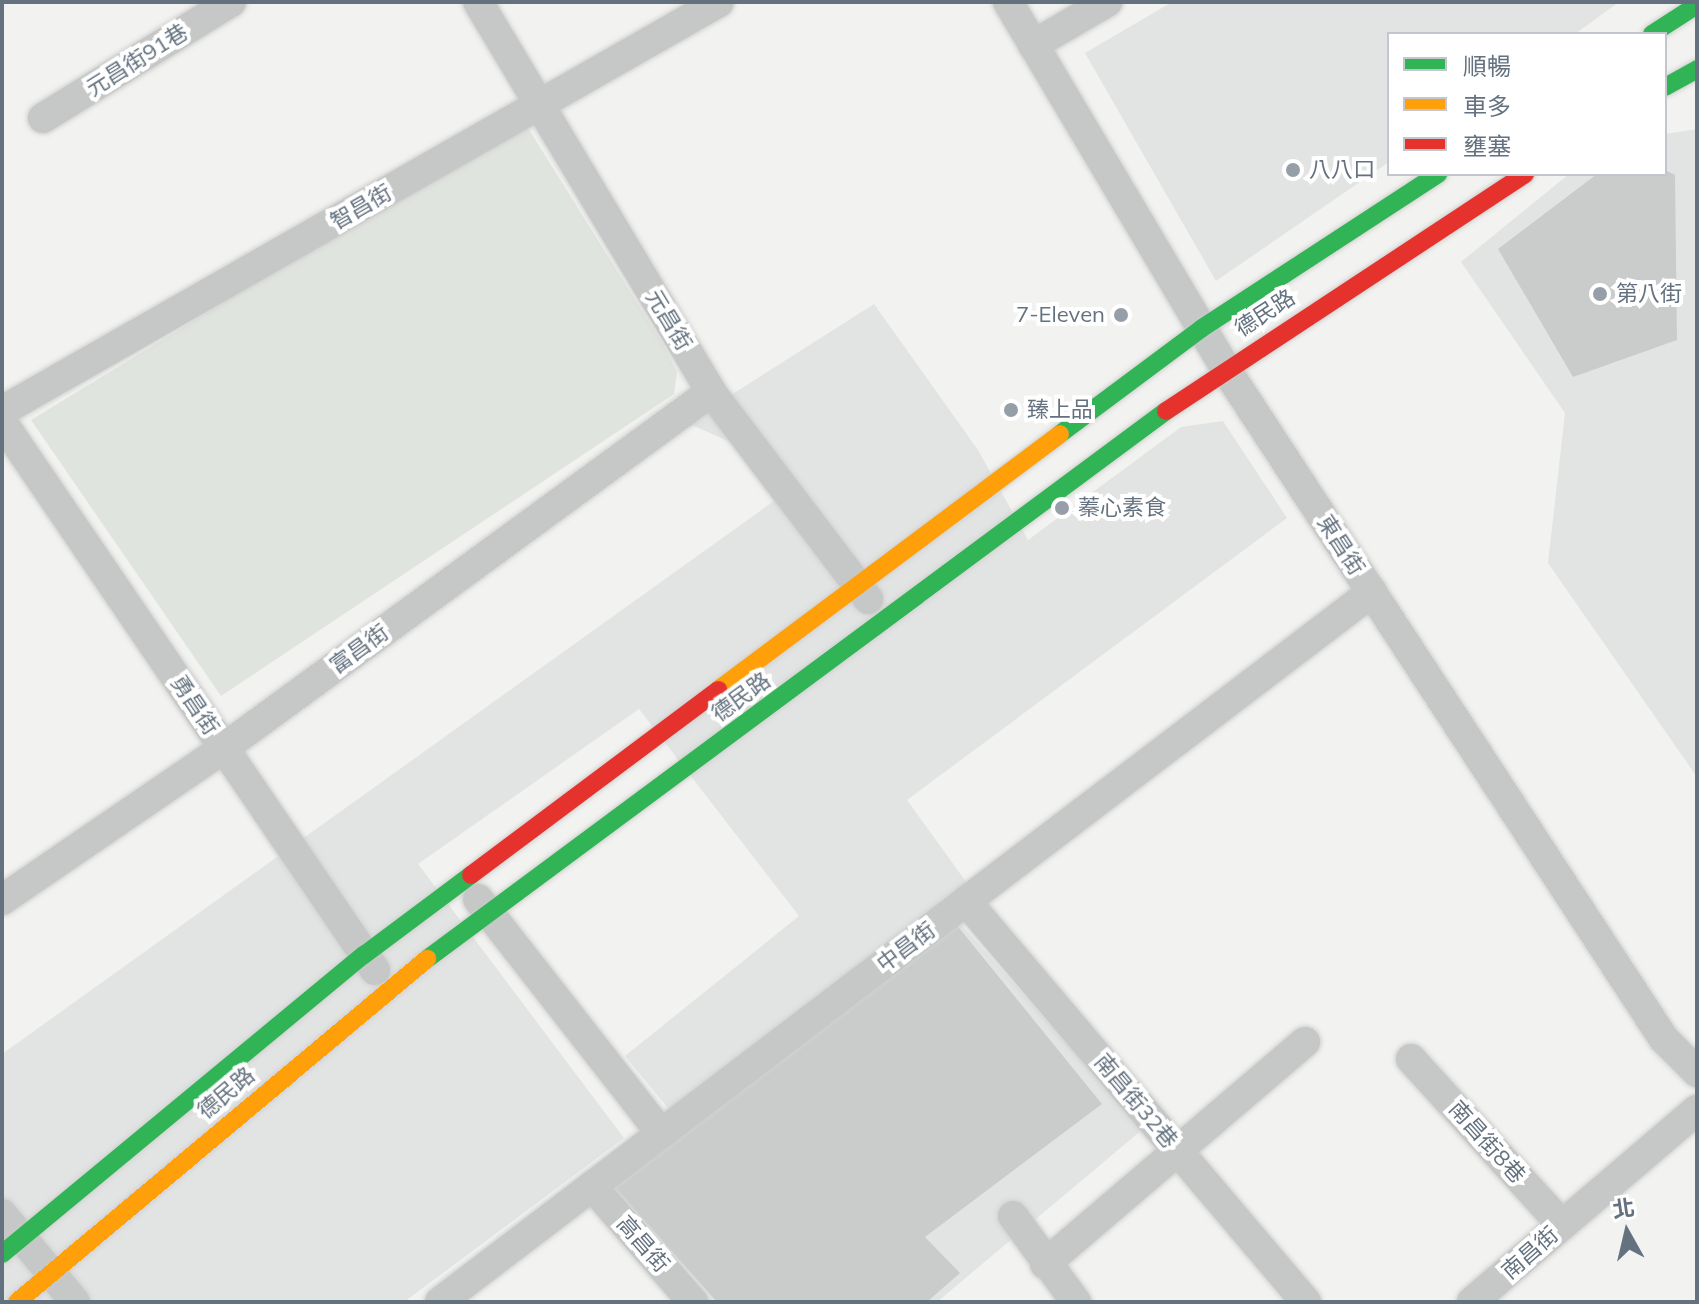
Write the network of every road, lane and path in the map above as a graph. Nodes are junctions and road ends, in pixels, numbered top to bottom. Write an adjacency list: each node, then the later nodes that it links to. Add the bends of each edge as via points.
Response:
1 (231, 2): 13 (street, 元昌街91巷)
2 (478, 2): 12 (street, 元昌街)
3 (719, 2): 12 (street, 智昌街)
4 (1008, 2): 9 (street, 東昌街)
5 (1107, 2): 9 (street)
6 (1692, 5): 7 (street); 8 (street)
7 (1697, 29)
8 (1655, 32)
9 (1033, 45): 16 (street, 東昌街)
10 (1697, 69): 11 (street)
11 (1667, 86)
12 (542, 105): 18 (street, 元昌街); 19 (street, 智昌街)
13 (43, 118)
14 (1435, 176): 16 (street, 德民路)
15 (1522, 176): 17 (street, 德民路)
16 (1202, 328): 17 (street, 東昌街); 21 (street, 德民路)
17 (1225, 368): 22 (street, 東昌街); 23 (street, 德民路)
18 (711, 392): 21 (street, 元昌街); 24 (street, 富昌街)
19 (2, 411)
20 (2, 422): 24 (street, 勇昌街)
21 (858, 585): 23 (street, 元昌街); 25 (street, 德民路)
22 (1372, 592): 27 (street, 中昌街); 33 (street, 東昌街, via 1664,1039)
23 (884, 621): 28 (street, 德民路)
24 (224, 748): 26 (street, 富昌街); 29 (street, 勇昌街)
25 (464, 881): 28 (street); 29 (street, 德民路)
26 (2, 900)
27 (966, 901): 35 (street, 中昌街); 36 (street, 南昌街32巷)
28 (489, 913): 30 (street, 德民路); 35 (street)
29 (364, 955): 30 (street, 勇昌街); 41 (street, 德民路)
30 (387, 988): 43 (street, 德民路)
31 (1305, 1042): 36 (street)
32 (1411, 1059): 40 (street, 南昌街8巷)
33 (1697, 1072)
34 (1697, 1110): 40 (street, 南昌街)
35 (661, 1133): 37 (street, 中昌街)
36 (1179, 1152): 42 (street); 49 (street, 南昌街32巷)
37 (592, 1186): 46 (street, 中昌街); 47 (street, 高昌街)
38 (2, 1214): 41 (street)
39 (1013, 1216): 42 (street)
40 (1562, 1225): 50 (street, 南昌街)
41 (11, 1246): 43 (street)
42 (1045, 1264): 48 (street)
43 (50, 1273): 44 (street, 德民路); 45 (street)
44 (17, 1302)
45 (75, 1302)
46 (440, 1302)
47 (693, 1302)
48 (1076, 1302)
49 (1306, 1302)
50 (1472, 1302)

